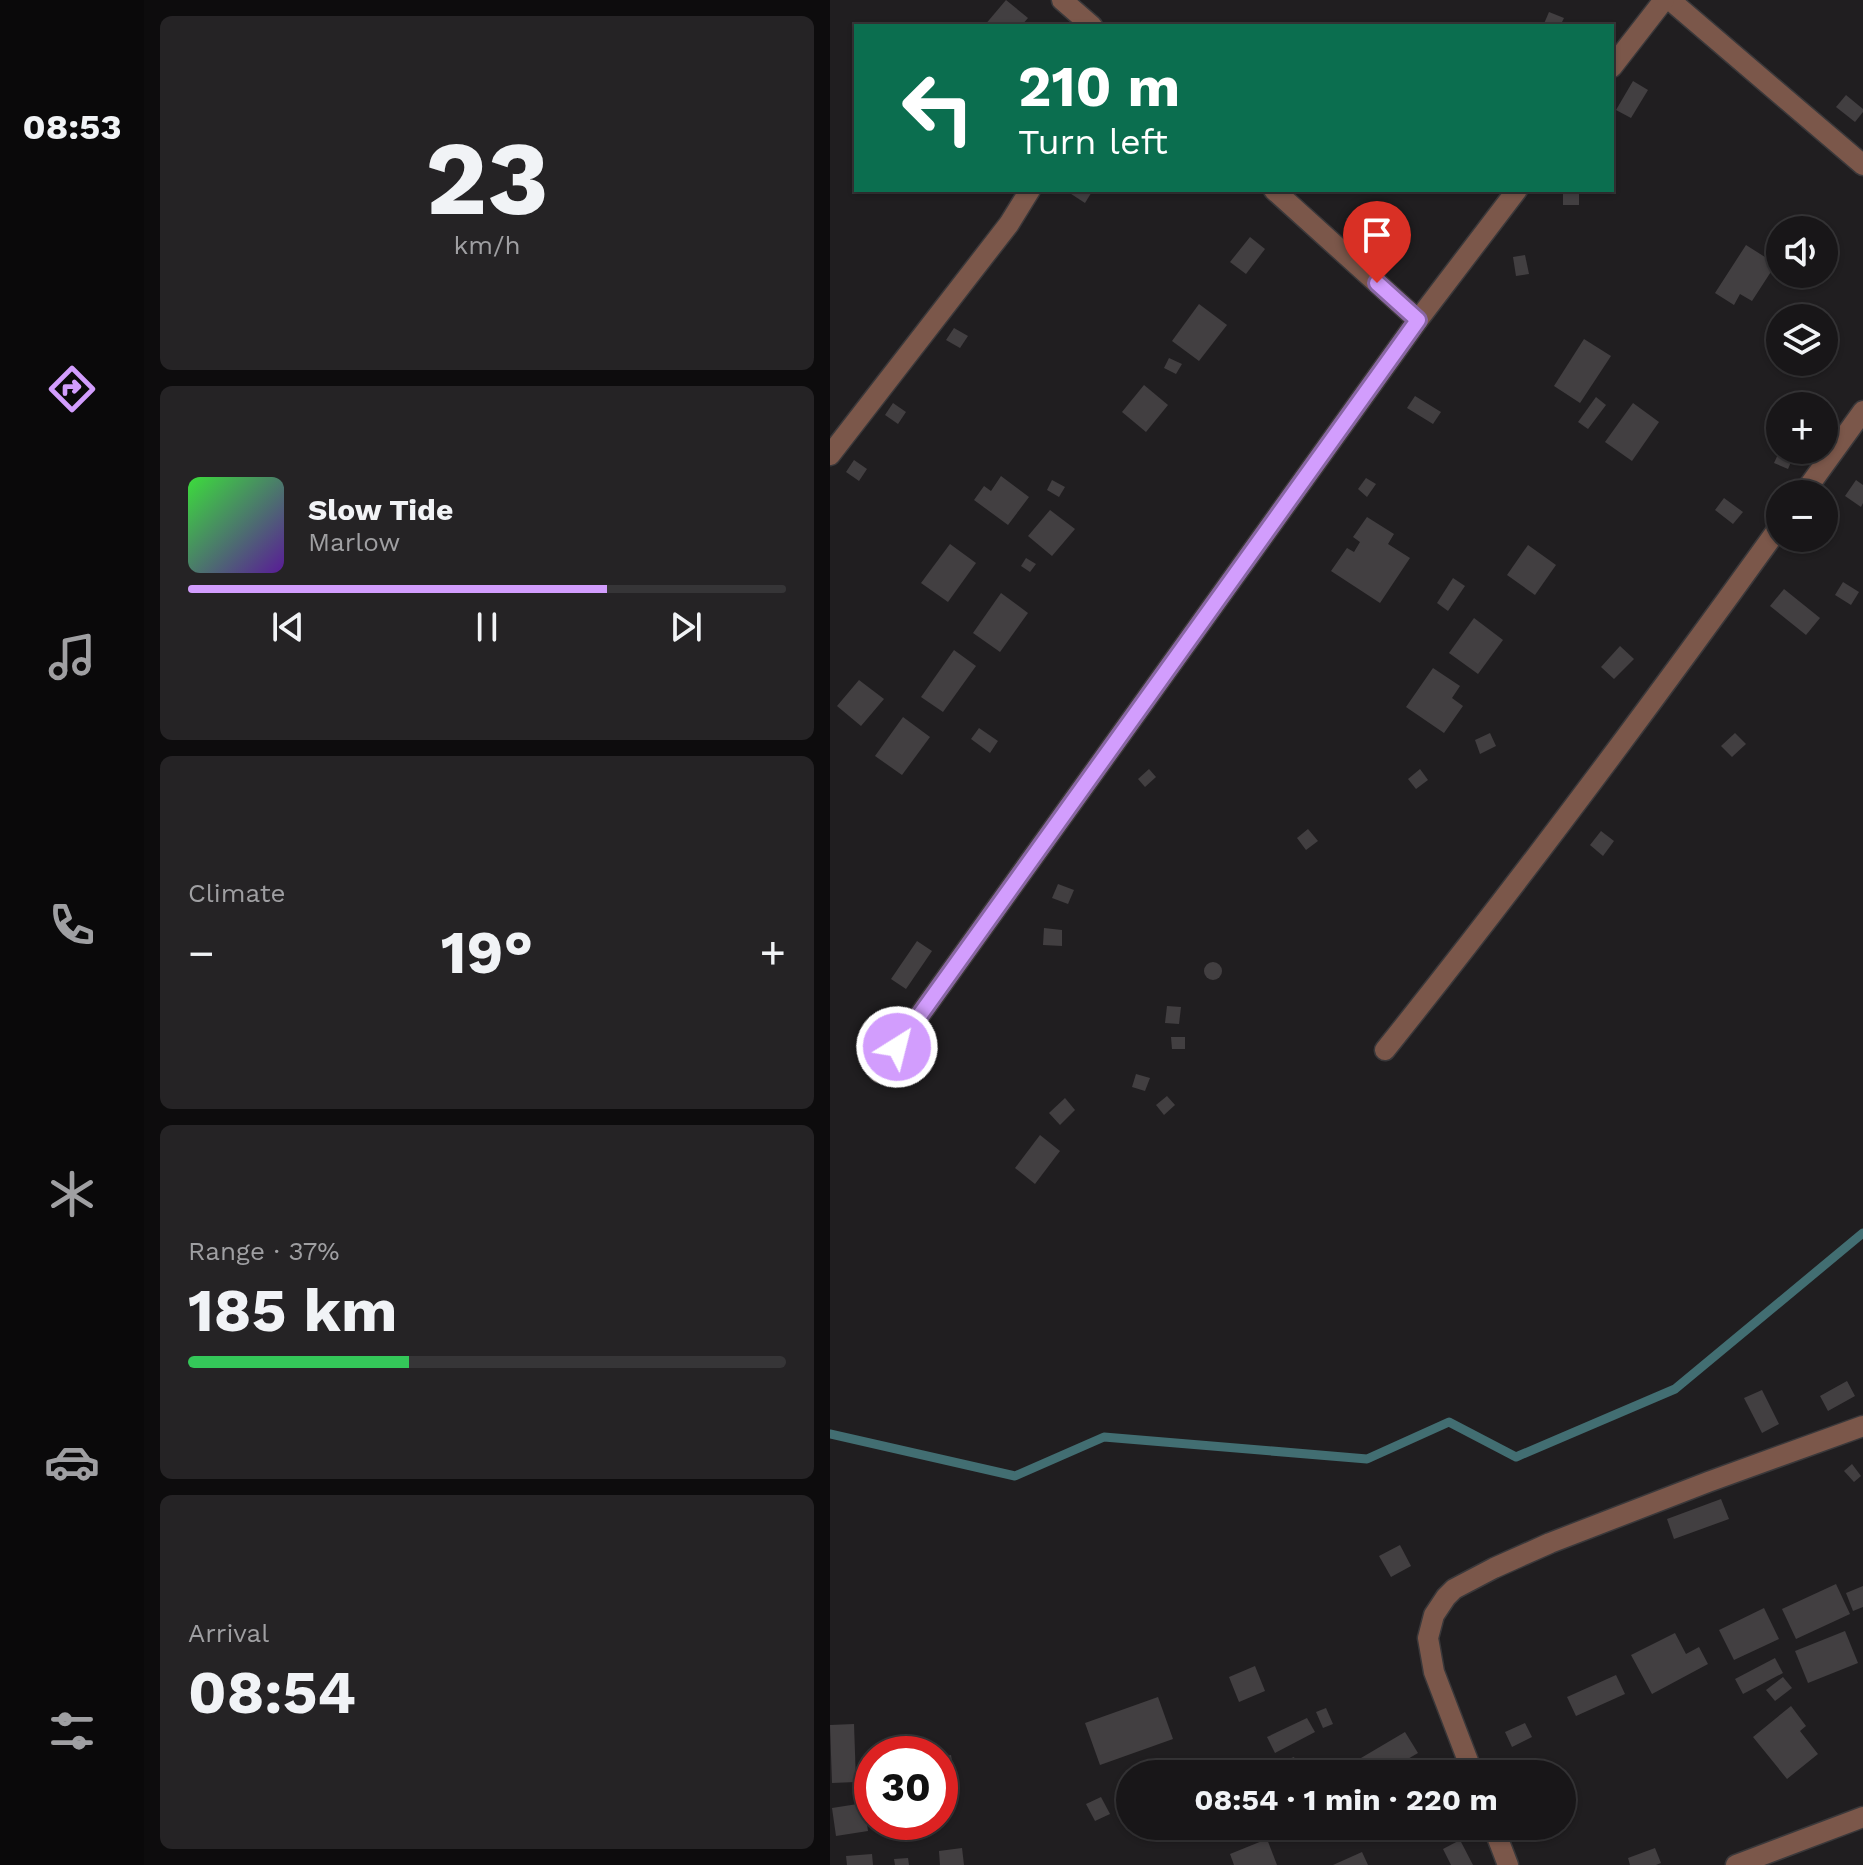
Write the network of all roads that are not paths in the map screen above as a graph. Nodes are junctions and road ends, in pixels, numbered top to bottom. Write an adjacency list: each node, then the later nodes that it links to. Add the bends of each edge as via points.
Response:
1 (1062, 0): 4 (street)
2 (1664, 0): 5 (street)
3 (1670, 0): 6 (street)
4 (1090, 24)
5 (1614, 64)
6 (1863, 165)
7 (1029, 192): 12 (street)
8 (1276, 192): 10 (street)
9 (1515, 192): 10 (street)
10 (1418, 320): 16 (street)
11 (1863, 411): 13 (street)
12 (830, 455)
13 (1813, 480)
14 (1766, 545): 15 (street, via 1496,910)
15 (1385, 1050)
16 (879, 1072)
17 (1863, 1426): 18 (street, via 1550,1543 1454,1589 1434,1615 1428,1638 1434,1672)
18 (1468, 1760)
19 (1863, 1817): 22 (street)
20 (1498, 1840): 21 (street)
21 (1508, 1865)
22 (1736, 1865)

